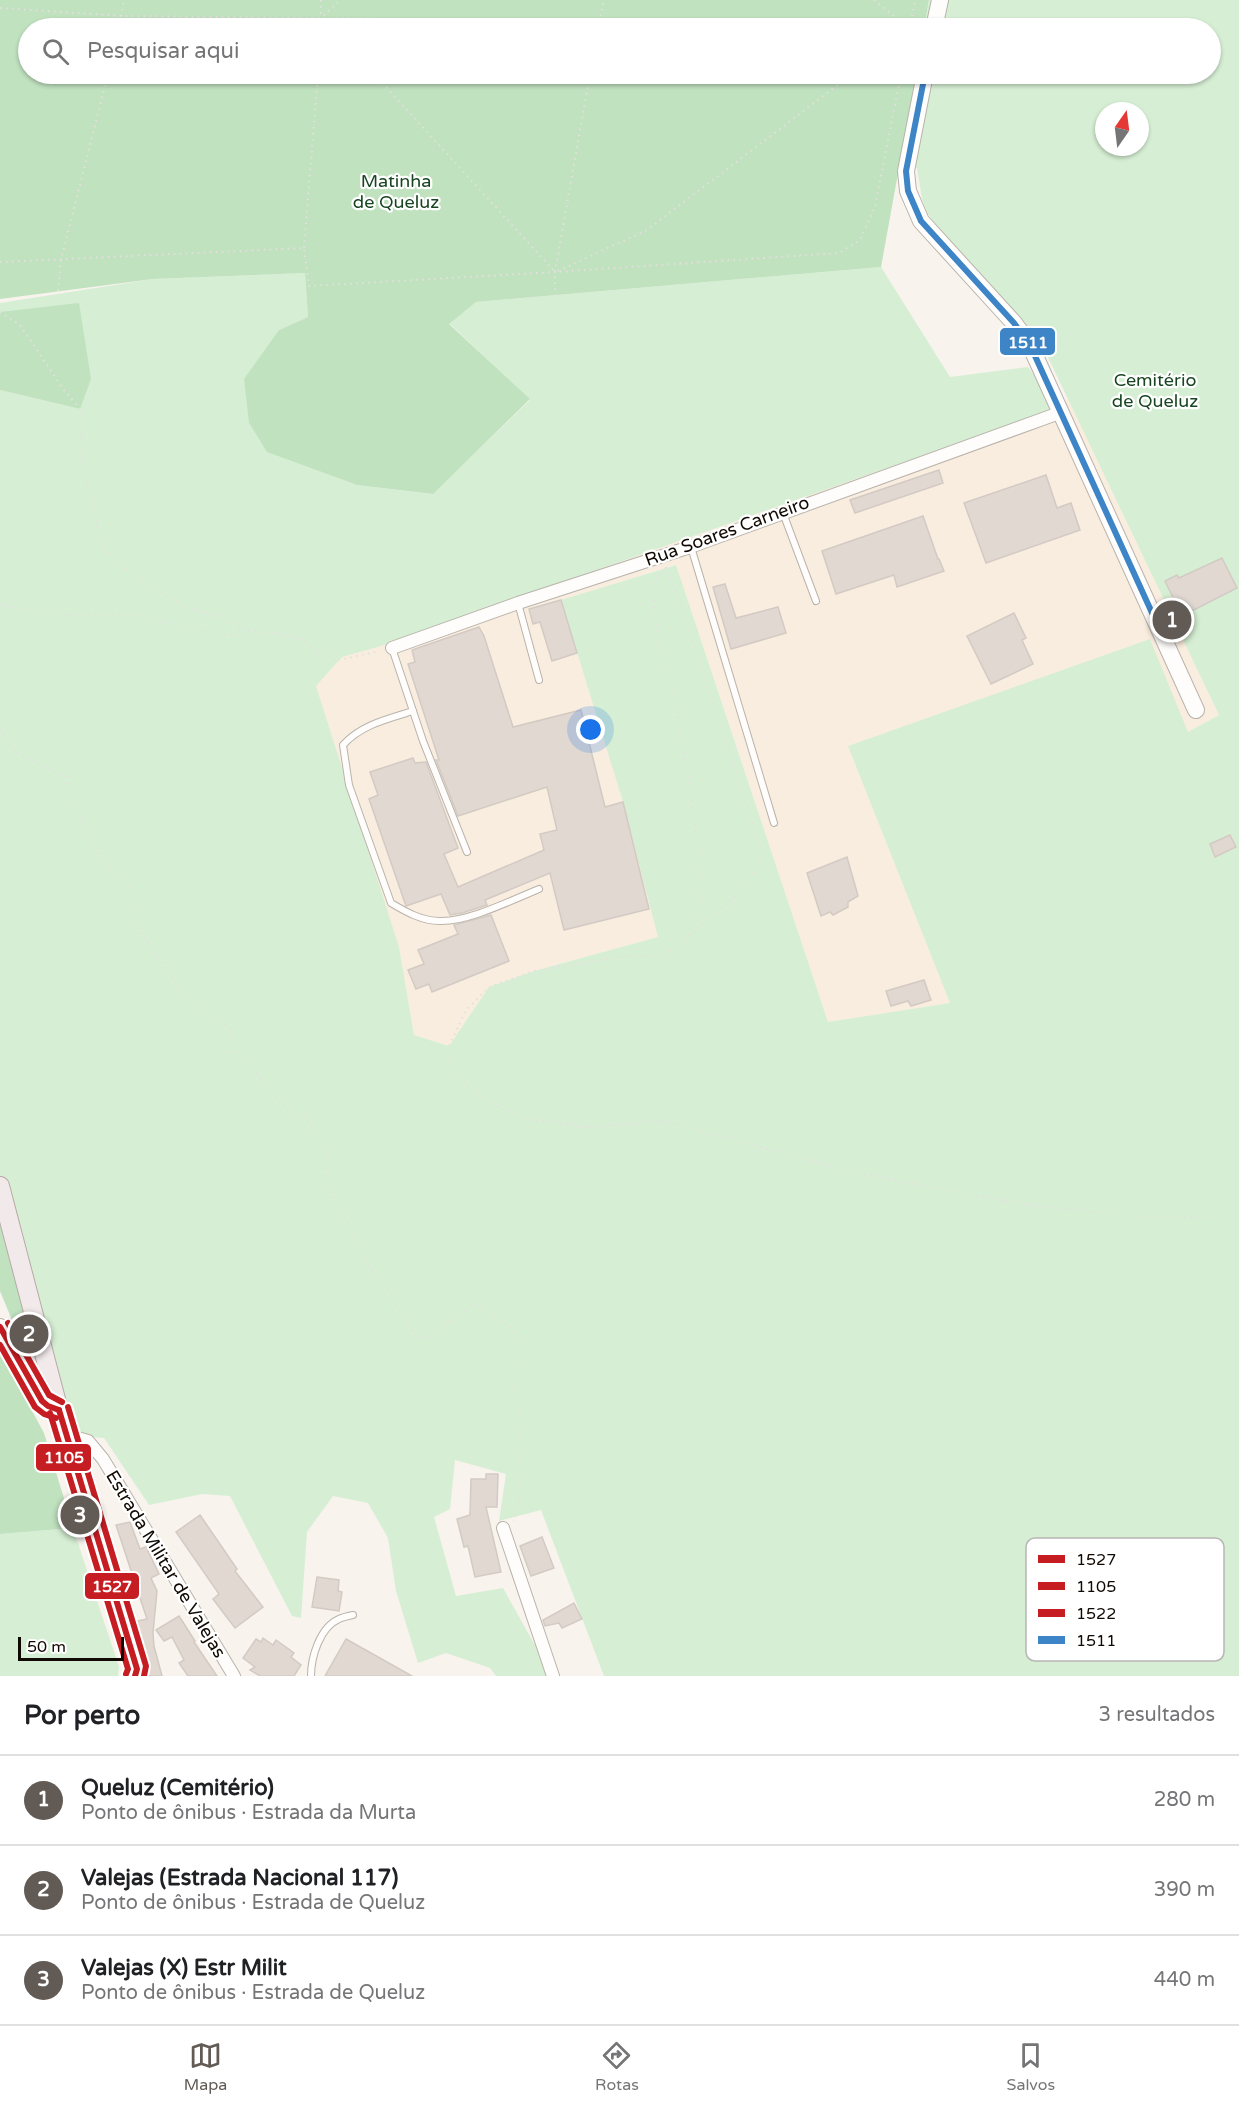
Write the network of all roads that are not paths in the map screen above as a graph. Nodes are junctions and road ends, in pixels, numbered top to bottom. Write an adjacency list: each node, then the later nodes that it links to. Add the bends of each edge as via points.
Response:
1 (940, 0): 2 (street)
2 (936, 18)
3 (923, 84): 4 (street, via 906,171 908,191 921,221 1014,322 1030,345)
4 (1062, 412): 5 (street, Rua Soares Carneiro); 11 (street)
5 (782, 512): 6 (street, Rua Soares Carneiro); 7 (lane)
6 (690, 547): 8 (street, Rua Soares Carneiro); 13 (lane)
7 (816, 600)
8 (518, 603): 9 (street, Rua Soares Carneiro); 10 (lane)
9 (392, 648): 12 (lane)
10 (539, 680)
11 (1196, 710)
12 (412, 711): 14 (lane); 15 (lane, via 370,725 343,745 349,785 391,903 414,916 460,920)
13 (774, 823)
14 (467, 852)
15 (539, 889)
16 (0, 1186): 18 (main road)
17 (0, 1327): 18 (street, via 42,1401)
18 (59, 1410): 19 (main road)
19 (67, 1435): 22 (main road, via 137,1669); 23 (street, Estrada Militar de Valejas, via 88,1441 103,1460)
20 (504, 1534): 25 (street)
21 (353, 1615): 24 (lane, via 327,1627 314,1654)
22 (135, 1676)
23 (234, 1676)
24 (311, 1676)
25 (553, 1676)

